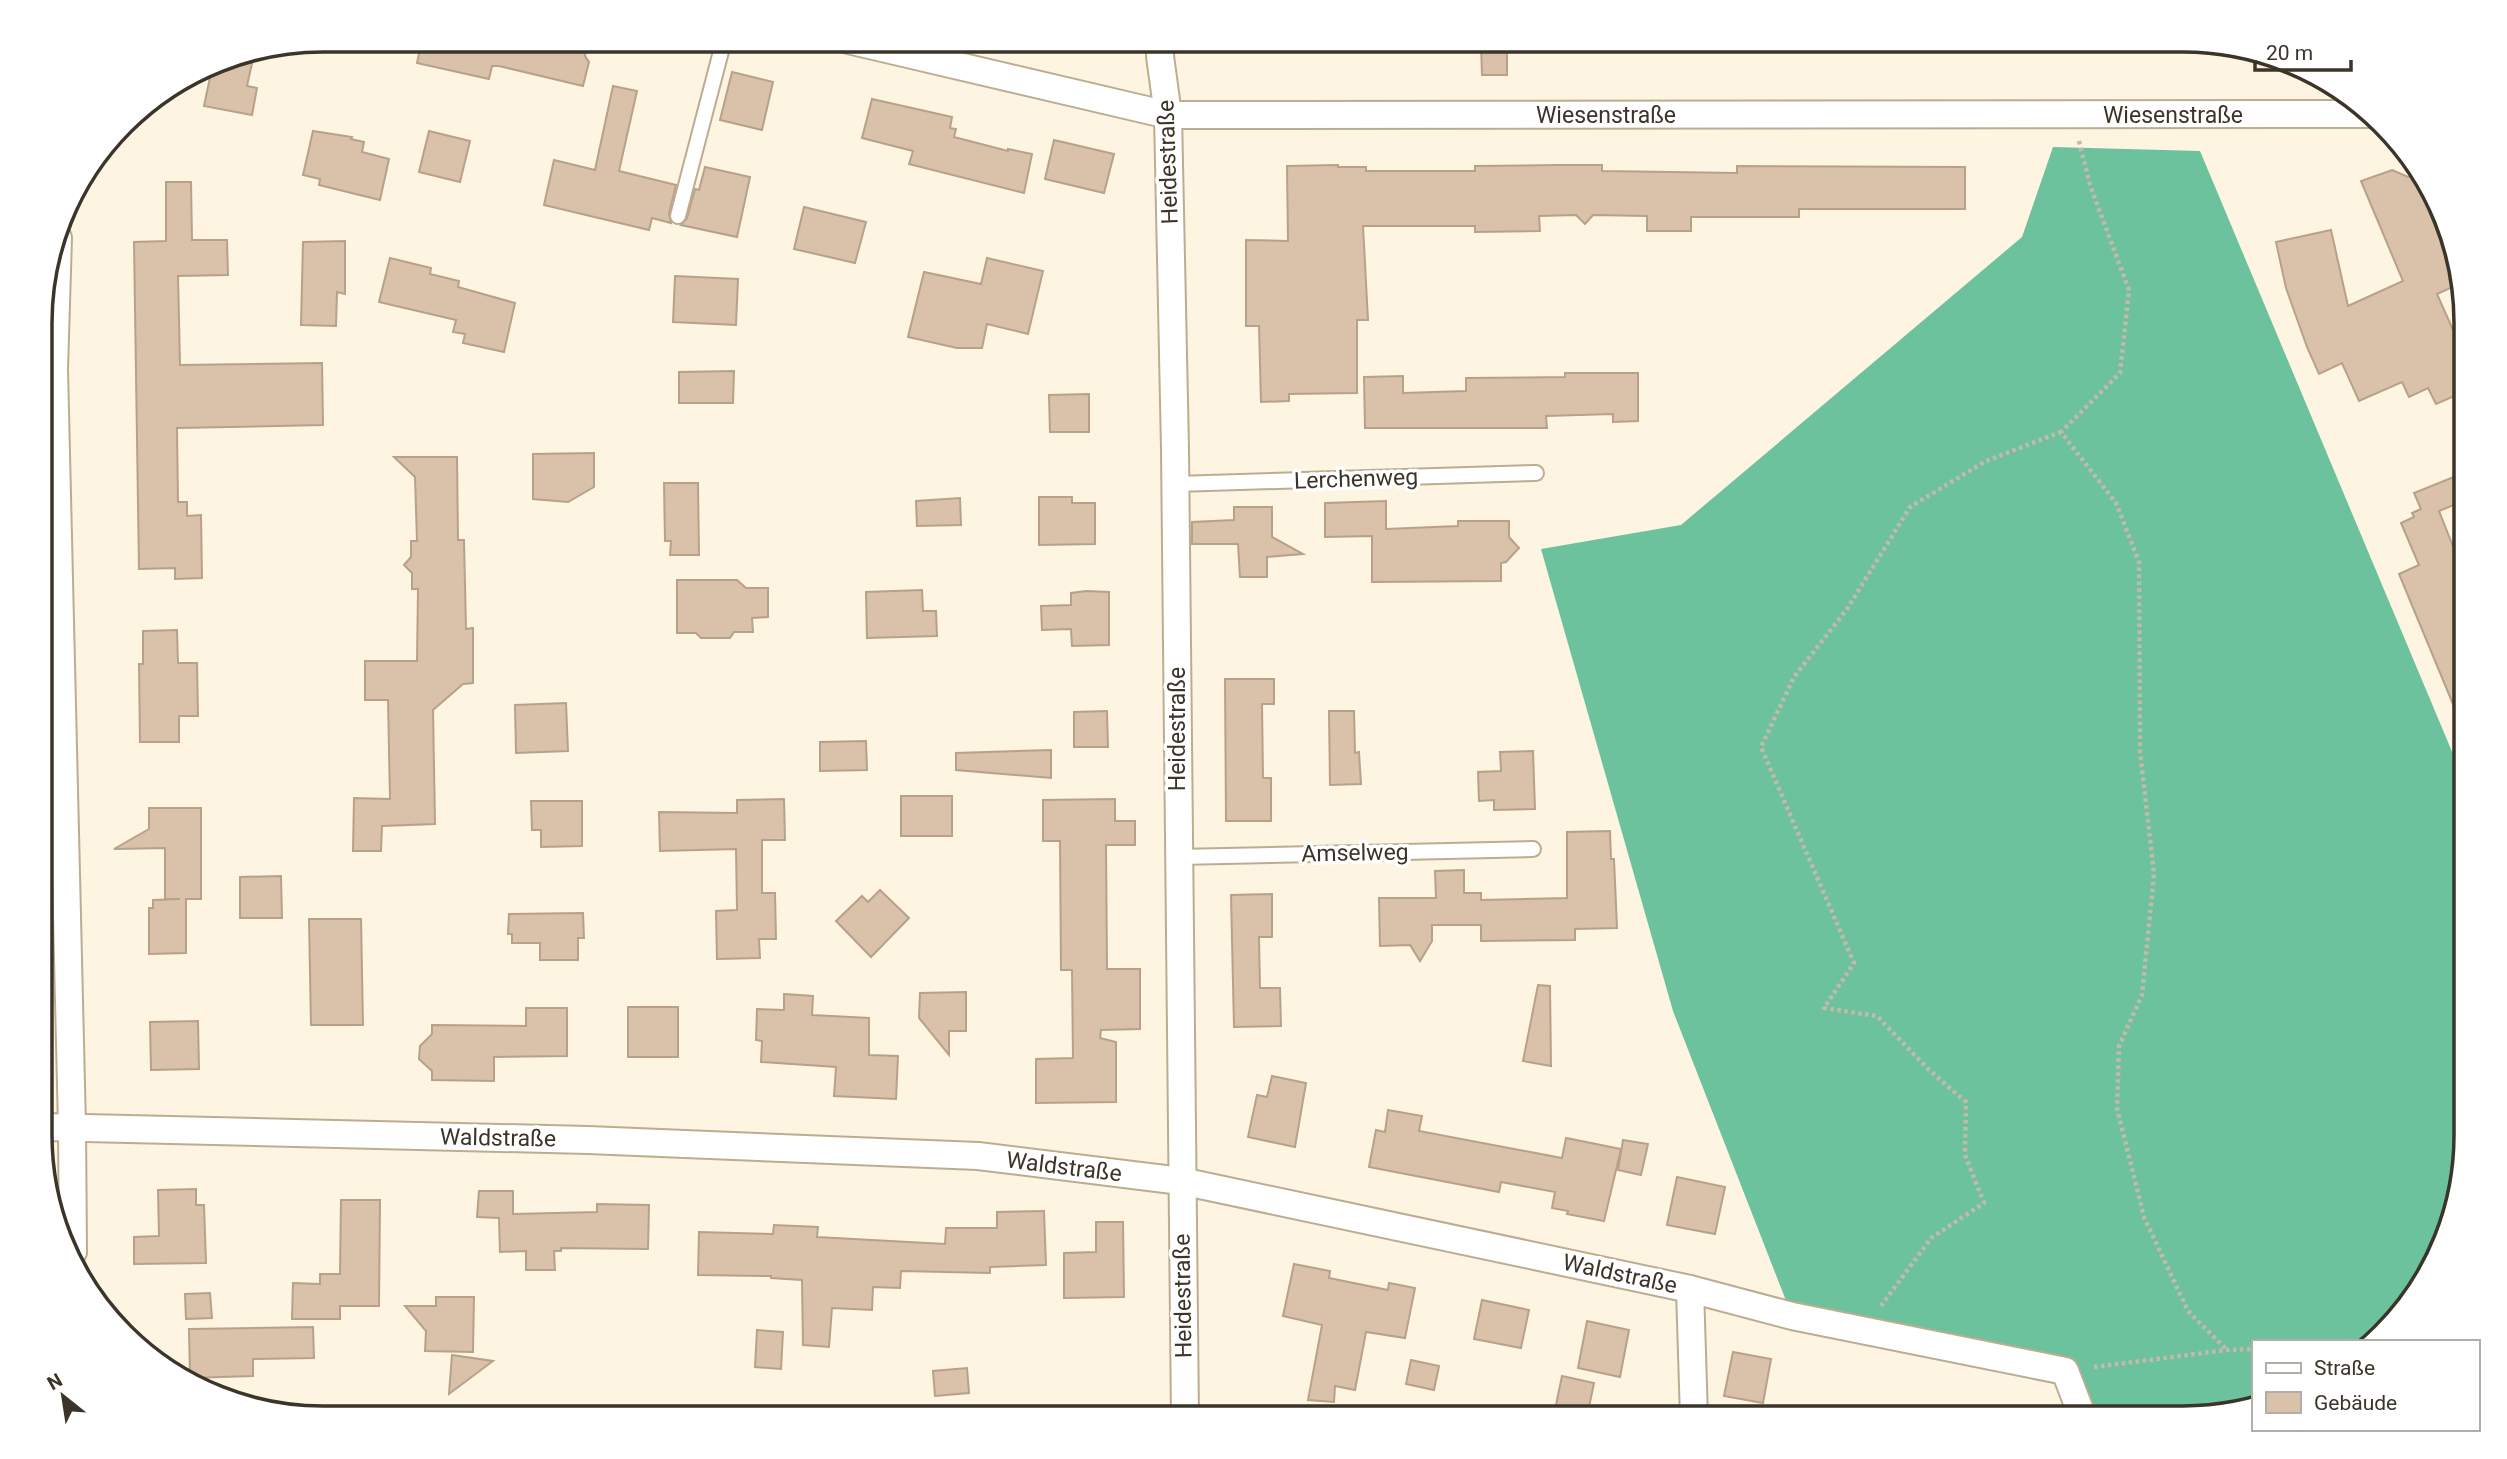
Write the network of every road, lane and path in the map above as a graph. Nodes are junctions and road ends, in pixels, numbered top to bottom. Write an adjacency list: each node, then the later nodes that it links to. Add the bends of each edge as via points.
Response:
1 (721, 52): 7 (lane)
2 (899, 52): 5 (street, Wiesenstraße)
3 (1160, 52): 5 (street, Heidestraße)
4 (2356, 114): 6 (street, Wiesenstraße)
5 (1168, 115): 6 (street, Wiesenstraße); 11 (street, Heidestraße)
6 (2072, 115): 9 (path, via 2090,185 2129,290 2120,373)
7 (678, 216)
8 (57, 277): 15 (street, via 54,369)
9 (2061, 432): 19 (path, via 1986,461 1910,507 1847,609 1794,677 1761,747 1854,963 1824,1008 1877,1016 1966,1102 1965,1155 1984,1203 1931,1238); 21 (path, via 2116,503 2139,562 2140,751 2154,874 2142,995 2119,1046 2117,1108 2144,1217 2188,1311)
10 (1536, 473): 11 (lane, Lerchenweg)
11 (1175, 484): 13 (street, Heidestraße)
12 (1533, 849): 13 (lane, Amselweg)
13 (1178, 857): 16 (street, Heidestraße)
14 (52, 1127): 15 (street, Waldstraße)
15 (72, 1127): 16 (street, Waldstraße, via 588,1140 978,1156); 17 (street)
16 (1181, 1181): 18 (street, Waldstraße); 23 (street, Heidestraße)
17 (73, 1239)
18 (1690, 1289): 19 (street, Waldstraße); 24 (street)
19 (1862, 1330): 22 (street, Waldstraße)
20 (2252, 1349): 21 (path)
21 (2227, 1350): 22 (path)
22 (2065, 1371): 25 (street)
23 (1185, 1406)
24 (1694, 1406)
25 (2078, 1406)

